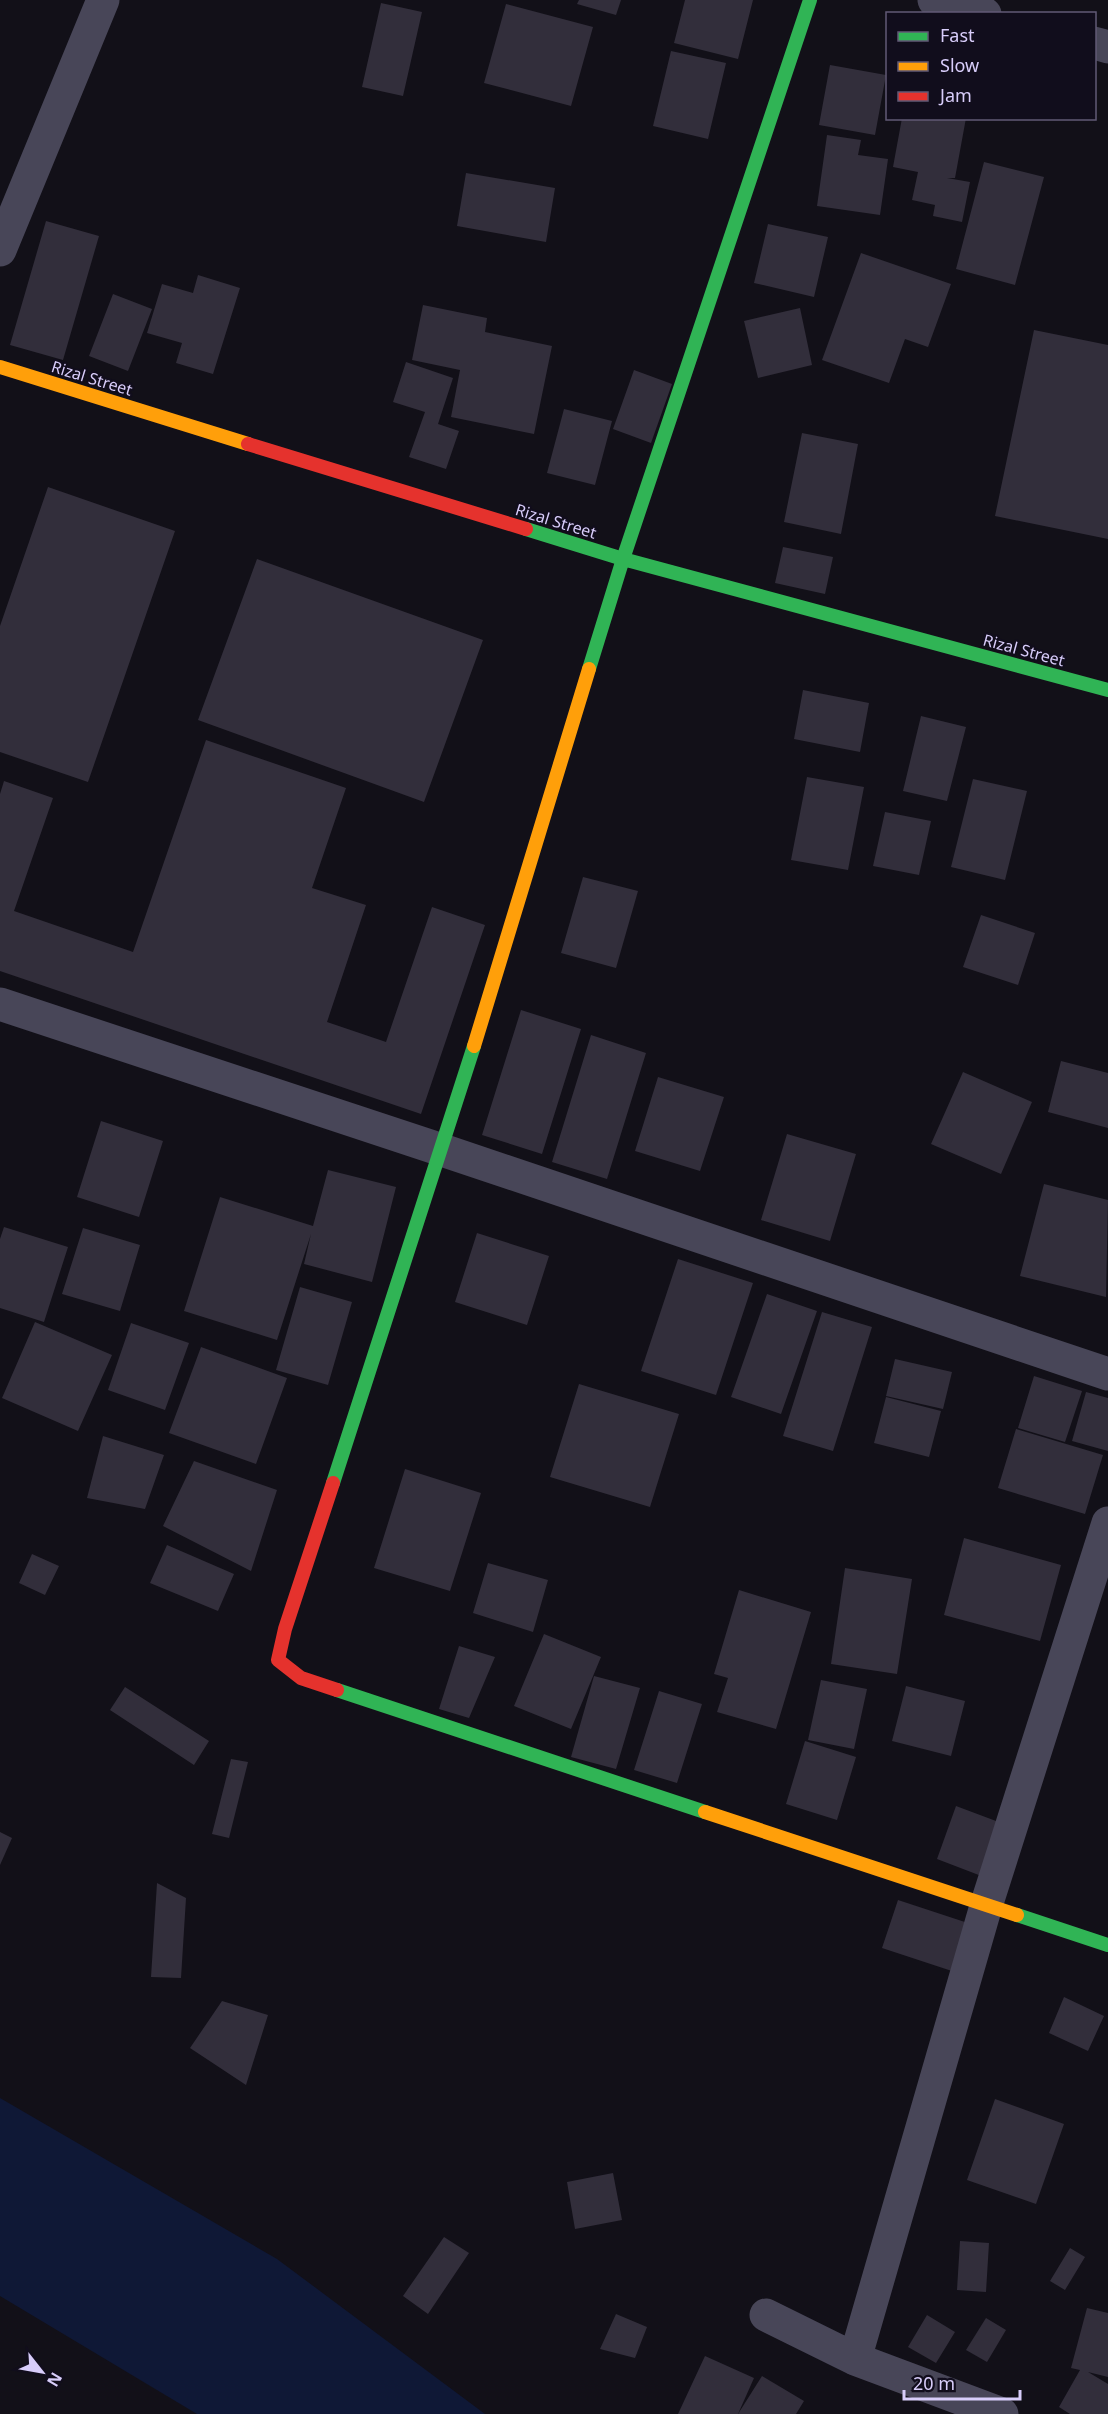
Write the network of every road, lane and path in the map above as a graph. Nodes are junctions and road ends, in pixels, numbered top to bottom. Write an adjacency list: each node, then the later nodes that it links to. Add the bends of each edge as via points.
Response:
1 (103, 0): 5 (street)
2 (810, 0): 7 (main road)
3 (934, 0): 4 (street)
4 (978, 12)
5 (0, 250)
6 (0, 367): 7 (main road, Rizal Street)
7 (623, 559): 8 (main road, Rizal Street); 10 (main road)
8 (1108, 690)
9 (0, 1004): 10 (street)
10 (442, 1150): 11 (street); 13 (main road, via 278,1660 301,1678)
11 (1108, 1374)
12 (1108, 1524): 13 (street)
13 (986, 1906): 14 (main road); 16 (street)
14 (1108, 1944)
15 (766, 2315): 16 (street)
16 (855, 2358): 17 (street)
17 (1002, 2414)

